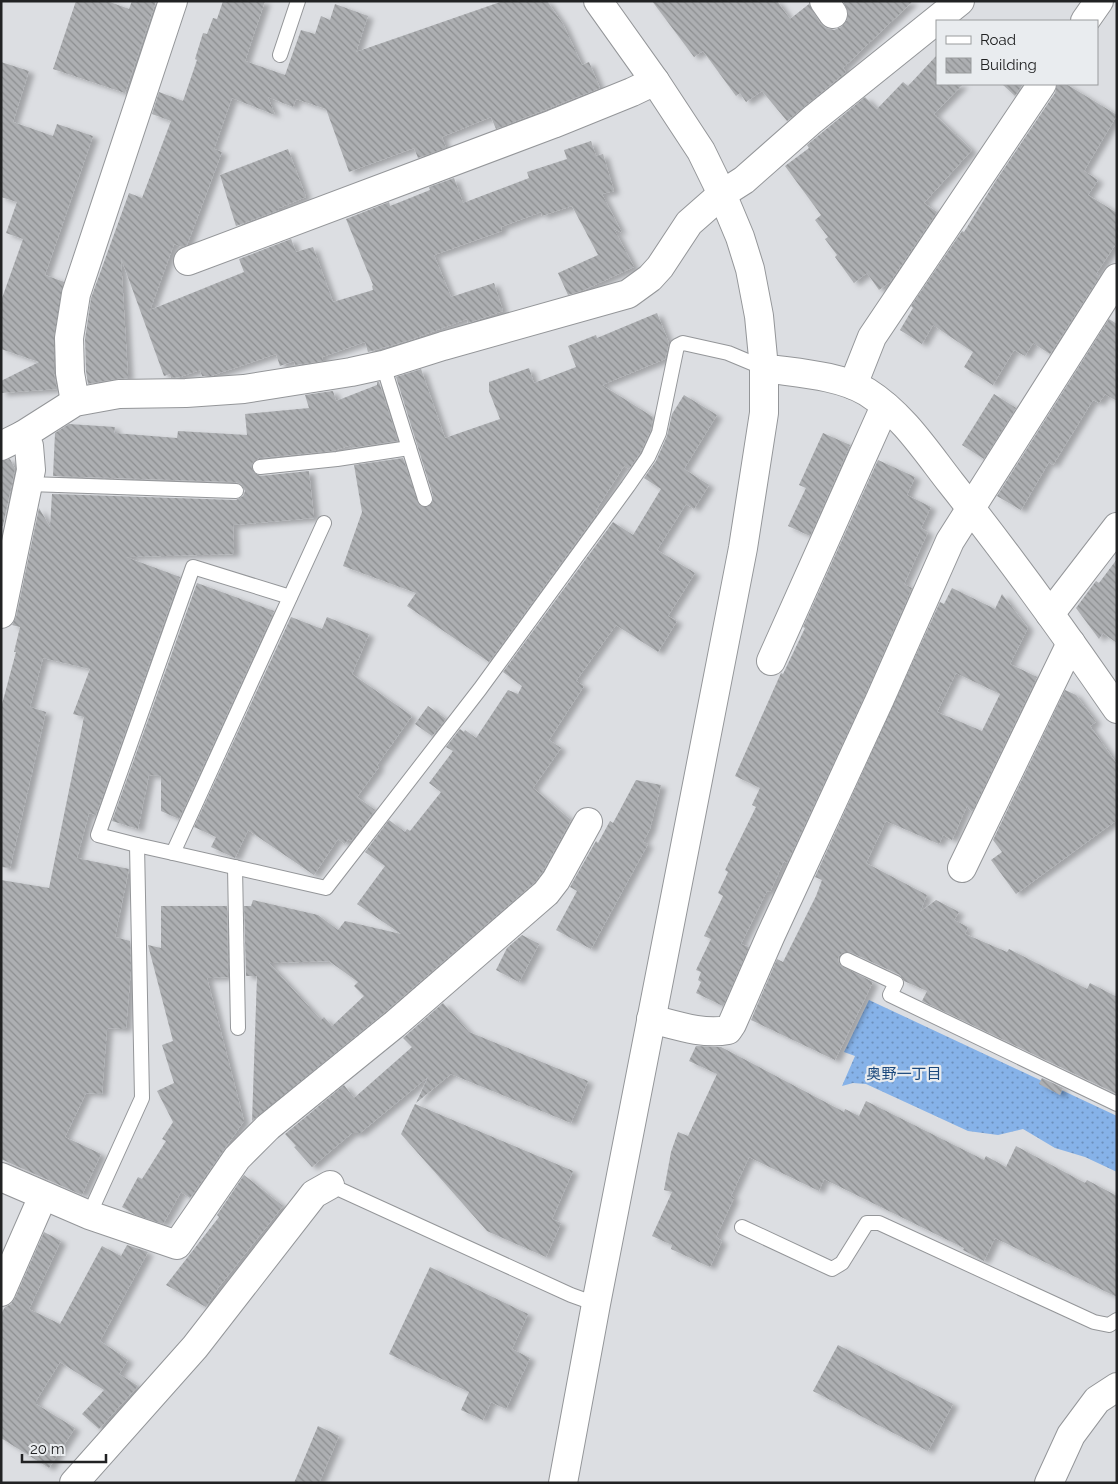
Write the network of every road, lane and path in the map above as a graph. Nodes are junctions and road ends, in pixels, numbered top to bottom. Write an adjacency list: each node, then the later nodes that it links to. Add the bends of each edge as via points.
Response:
1 (173, 1): 18 (street, via 76,294 69,338)
2 (298, 1): 9 (lane)
3 (598, 1): 10 (street)
4 (960, 1): 7 (street)
5 (1099, 1): 8 (street)
6 (936, 20): 12 (street, via 812,120 744,180)
7 (936, 20)
8 (1086, 20)
9 (280, 55)
10 (654, 81): 12 (street, via 701,151); 13 (street, via 552,124)
11 (1041, 85): 17 (street, via 872,337)
12 (722, 194): 15 (street, via 689,222 650,278 628,294); 16 (street, via 750,268)
13 (188, 261)
14 (1117, 278): 26 (street)
15 (383, 365): 18 (street, via 244,389 119,394); 21 (lane)
16 (764, 368): 17 (street); 38 (lane, via 728,353 684,343 677,346 659,433 648,457 480,689 326,888); 41 (street, via 764,413 743,548)
17 (852, 385): 19 (street)
18 (75, 402): 20 (street)
19 (885, 406): 26 (street, via 909,430); 33 (street)
20 (12, 440): 23 (street, via 29,446)
21 (409, 448): 22 (lane); 25 (lane)
22 (260, 467)
23 (29, 484): 24 (lane); 30 (street)
24 (236, 491)
25 (425, 499)
26 (971, 508): 31 (street); 41 (street, via 950,541 732,1024 728,1030 705,1031)
27 (324, 523): 29 (lane)
28 (1117, 528): 31 (street)
29 (290, 597): 36 (lane, via 193,567 98,835); 37 (lane)
30 (1, 614)
31 (1050, 614): 32 (street)
32 (1071, 643): 34 (street); 39 (street)
33 (771, 661)
34 (1117, 709)
35 (588, 822): 47 (street, via 546,893 395,1024 268,1127 237,1158 177,1245)
36 (137, 845): 37 (lane); 47 (lane, via 142,1098)
37 (173, 853): 38 (lane)
38 (235, 867): 42 (lane)
39 (962, 868)
40 (847, 960): 43 (lane, via 896,983 890,995)
41 (651, 1019): 50 (street)
42 (238, 1028)
43 (1117, 1104)
44 (1, 1177): 46 (street)
45 (330, 1185): 50 (lane); 53 (street, via 314,1194 195,1347)
46 (43, 1196): 47 (street); 49 (street)
47 (89, 1214)
48 (742, 1227): 51 (lane, via 832,1269 842,1263 867,1223 879,1223 1094,1322 1109,1325)
49 (1, 1292)
50 (596, 1304): 54 (street)
51 (1117, 1320)
52 (1117, 1388): 55 (street, via 1097,1400 1071,1435)
53 (74, 1483)
54 (564, 1483)
55 (1050, 1483)

